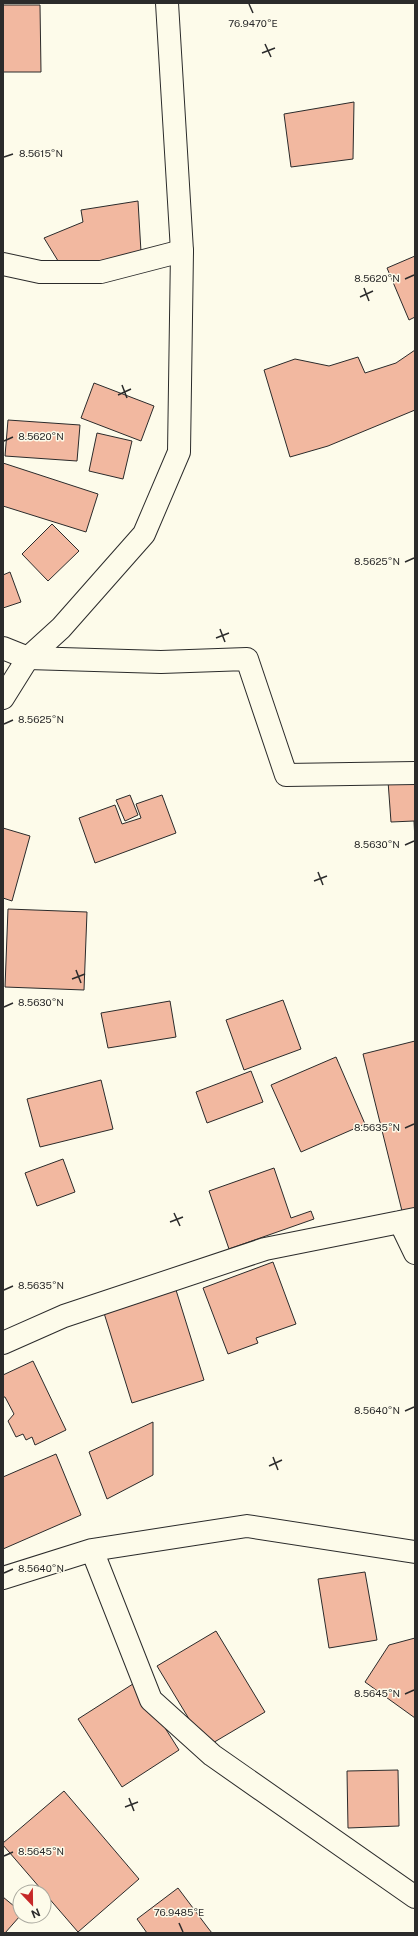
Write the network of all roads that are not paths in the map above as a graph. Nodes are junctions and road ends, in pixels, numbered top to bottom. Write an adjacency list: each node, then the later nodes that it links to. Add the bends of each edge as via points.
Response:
1 (167, 3): 2 (street)
2 (182, 252): 3 (street, via 100,272 40,272); 5 (street, via 179,452 144,534 61,628)
3 (3, 264)
4 (3, 648): 5 (street)
5 (28, 658): 6 (street); 7 (street, via 161,662 247,659 286,774)
6 (3, 698)
7 (415, 773)
8 (407, 1220): 9 (street); 10 (street, via 265,1249 64,1316)
9 (415, 1253)
10 (3, 1343)
11 (92, 1550): 12 (street, via 247,1526); 13 (street); 14 (street, via 151,1700 212,1754)
12 (415, 1552)
13 (3, 1578)
14 (415, 1897)

